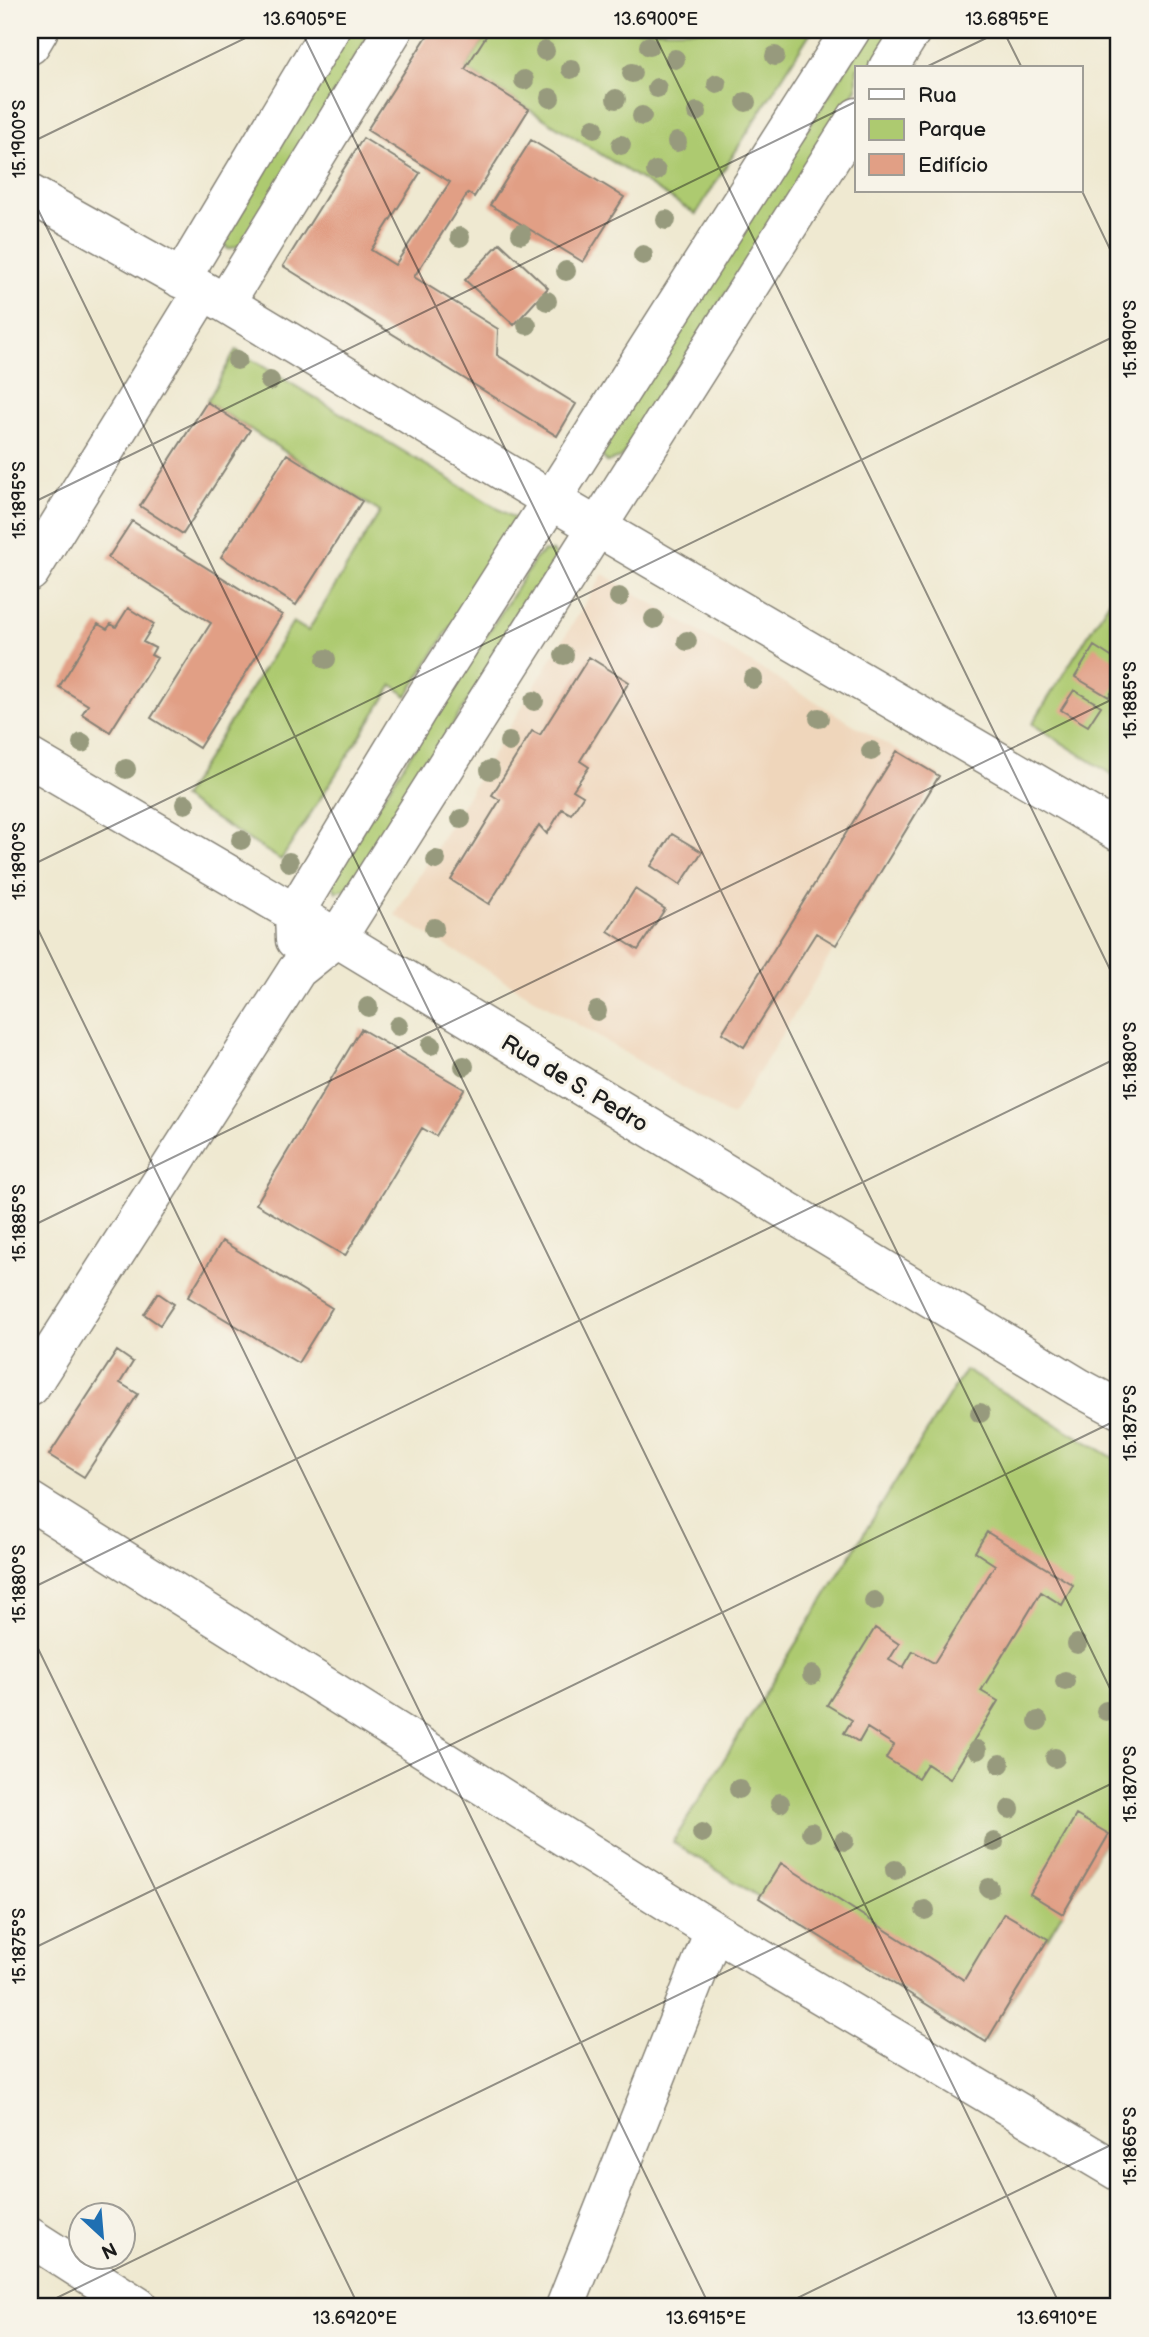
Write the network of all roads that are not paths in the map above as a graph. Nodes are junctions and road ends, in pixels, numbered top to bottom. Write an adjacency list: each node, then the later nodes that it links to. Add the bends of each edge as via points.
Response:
1 (39, 30): 6 (street)
2 (330, 30): 10 (street)
3 (393, 30): 10 (street)
4 (851, 30): 11 (street)
5 (912, 30): 7 (street)
6 (30, 45)
7 (889, 66)
8 (855, 120): 12 (street)
9 (30, 194): 10 (street)
10 (203, 291): 11 (street); 13 (street)
11 (551, 500): 12 (street); 16 (street)
12 (598, 527): 15 (street); 17 (street)
13 (30, 572)
14 (30, 758): 16 (street, Rua de S. Pedro)
15 (1119, 832)
16 (294, 914): 17 (street, Rua de S. Pedro); 18 (street)
17 (337, 938): 18 (street); 20 (street, Rua de S. Pedro)
18 (297, 970): 19 (street)
19 (30, 1387)
20 (1115, 1398)
21 (30, 1501): 22 (street)
22 (714, 1931): 23 (street); 26 (street)
23 (1119, 2172)
24 (30, 2237): 25 (street)
25 (139, 2307)
26 (565, 2307)

